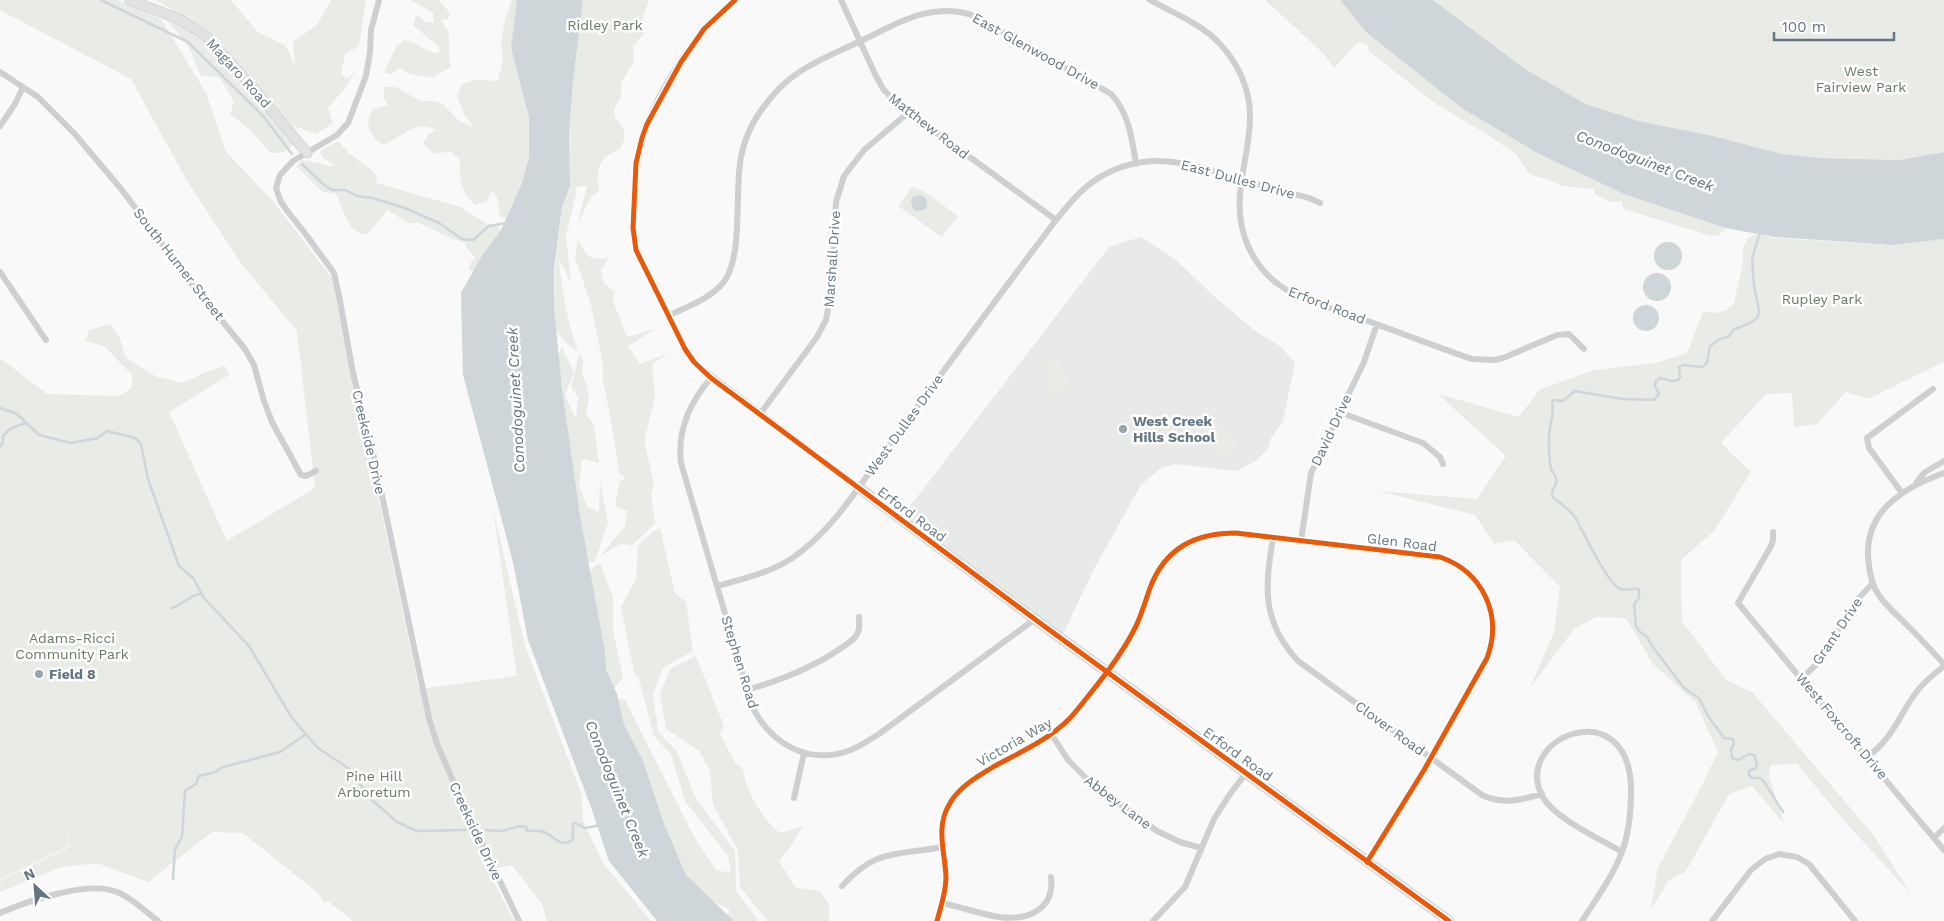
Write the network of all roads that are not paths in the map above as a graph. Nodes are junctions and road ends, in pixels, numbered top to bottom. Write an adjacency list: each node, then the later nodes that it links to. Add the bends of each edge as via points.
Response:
1 (130, 0): 11 (street, Magaro Road, via 179,19 206,35)
2 (379, 0): 11 (street, Creekside Drive, via 371,30 366,76 348,123 337,135)
3 (735, 0): 17 (street, Erford Road, via 704,28 681,62 647,124 638,152 634,241)
4 (841, 0): 6 (street, Matthew Road)
5 (1150, 0): 13 (street, Erford Road, via 1214,38 1242,76 1250,115)
6 (860, 42): 9 (street, Matthew Road, via 883,89); 12 (street, East Glenwood Drive, via 919,14 942,10 975,16 1112,94 1126,114); 17 (street, East Glenwood Drive, via 802,70 774,93 762,108 741,156 735,248 730,271 714,291)
7 (0, 72): 8 (street, South Humer Street)
8 (23, 87): 10 (street); 27 (street, South Humer Street, via 73,132 245,349 254,365 272,422 298,471 304,476)
9 (908, 112): 15 (street, Matthew Road); 24 (street, Marshall Drive, via 864,150 844,176 836,202 832,286 826,320)
10 (0, 126)
11 (307, 152): 62 (street, Creekside Drive, via 283,170 277,182 277,194 334,273 429,718 460,797)
12 (1136, 164): 13 (street, East Dulles Drive, via 1176,161); 15 (street, East Dulles Drive, via 1093,182)
13 (1241, 180): 14 (street, East Dulles Drive); 18 (street, Erford Road, via 1241,226 1251,253 1266,274 1297,296)
14 (1320, 203)
15 (1056, 220): 30 (street, West Dulles Drive)
16 (0, 272): 19 (street)
17 (668, 316): 21 (street, Erford Road, via 694,362)
18 (1376, 324): 20 (street, Erford Road, via 1472,359 1503,358 1557,335 1569,334); 23 (street, David Drive, via 1364,362)
19 (46, 340)
20 (1584, 349)
21 (711, 378): 24 (street, Erford Road); 36 (street, Stephen Road, via 688,412 680,454)
22 (1932, 389): 31 (street, via 1868,438 1869,448)
23 (1339, 412): 26 (street, via 1423,443 1440,457); 34 (street, David Drive, via 1311,473)
24 (760, 414): 30 (street, Erford Road)
25 (1944, 461): 29 (street, via 1925,472)
26 (1443, 464)
27 (316, 471)
28 (1944, 473): 29 (street)
29 (1915, 484): 31 (street)
30 (858, 487): 36 (street, West Dulles Drive, via 823,532 791,559 760,573); 38 (street, Erford Road)
31 (1902, 493): 35 (street, via 1883,510 1870,536 1868,559)
32 (1773, 532): 41 (street, West Foxcroft Drive, via 1771,546 1738,603)
33 (1273, 538): 34 (street, Glen Road); 40 (street, Glen Road, via 1218,533 1182,546 1156,575 1134,630); 46 (street, Clover Road, via 1267,579 1268,605 1274,628 1290,652 1316,675)
34 (1301, 541): 46 (street, Glen Road, via 1440,557 1467,572 1481,588 1492,617 1491,647)
35 (1873, 584): 39 (street, via 1884,602); 41 (street, Grant Drive, via 1856,601 1821,660)
36 (717, 586): 42 (street, Stephen Road)
37 (859, 617): 42 (street, via 859,632 837,651 804,670)
38 (1035, 619): 40 (street, Erford Road); 44 (street, Stephen Road, via 879,734 848,751 823,756)
39 (1944, 665): 45 (street, via 1918,690 1887,740)
40 (1107, 672): 43 (street, Victoria Way, via 1076,712); 47 (street, Erford Road)
41 (1802, 678): 45 (street, West Foxcroft Drive)
42 (747, 690): 44 (street, Stephen Road, via 752,706 765,727 786,745)
43 (1052, 735): 52 (street, Victoria Way, via 961,788 946,813 941,832); 53 (street, Abbey Lane, via 1068,760 1091,783 1157,831)
44 (804, 753): 49 (street)
45 (1867, 757): 51 (street, West Foxcroft Drive)
46 (1431, 758): 48 (street, Clover Road, via 1489,799 1513,801); 56 (street, Glen Road)
47 (1246, 773): 53 (street, via 1222,805); 56 (street, Erford Road)
48 (1542, 794): 55 (street, via 1560,815); 55 (street, via 1538,778 1542,761 1557,741 1580,732 1598,733 1611,740 1624,753 1632,776 1629,821)
49 (794, 798)
50 (1944, 828): 51 (street)
51 (1934, 838): 54 (street, West Foxcroft Drive)
52 (942, 847): 58 (street, via 878,858 859,868); 59 (street, Victoria Way, via 946,879)
53 (1202, 848): 64 (street, via 1185,887)
54 (1944, 850)
55 (1622, 852): 66 (street)
56 (1367, 862): 65 (street, Erford Road)
57 (1051, 877): 59 (street, via 1050,899 1039,910 1021,917 999,917)
58 (842, 886)
59 (942, 903): 63 (street, Victoria Way)
60 (0, 913): 61 (street, via 62,893 97,887 127,897)
61 (158, 921)
62 (519, 921)
63 (936, 921)
64 (1153, 921)
65 (1449, 921)
66 (1582, 921)
67 (1712, 921): 68 (street, via 1751,870 1765,859 1779,854 1796,857 1809,864)
68 (1855, 921)

